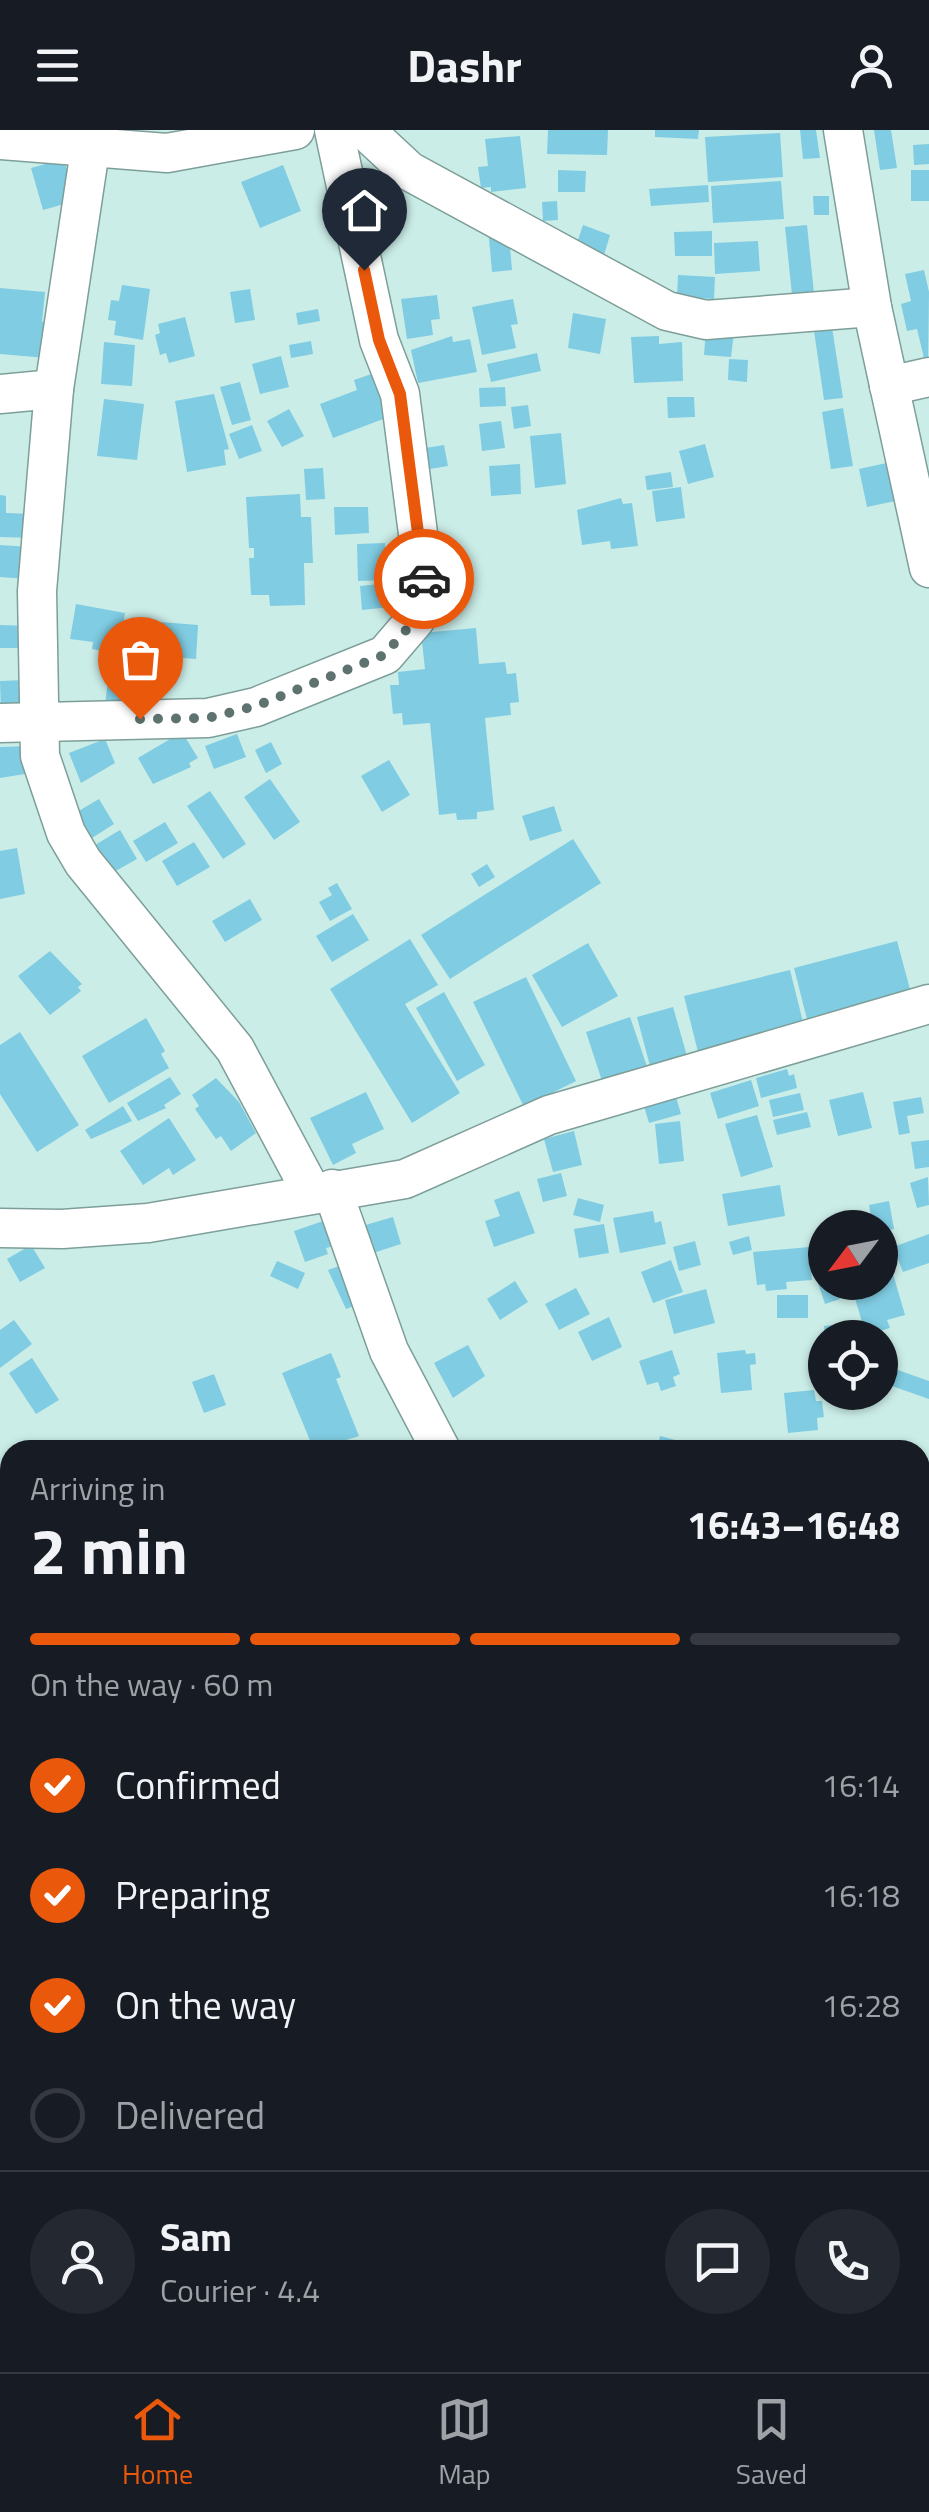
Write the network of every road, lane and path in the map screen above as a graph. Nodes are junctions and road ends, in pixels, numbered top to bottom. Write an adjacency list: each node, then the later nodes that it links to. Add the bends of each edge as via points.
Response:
1 (295, 130): 6 (street, via 167,154)
2 (334, 130): 13 (street, via 379,340 400,394 424,580 415,620 384,655 256,706 208,718)
3 (365, 130): 7 (street, via 409,171 667,311 706,320)
4 (843, 130): 7 (street)
5 (0, 140): 6 (street)
6 (90, 150): 10 (street)
7 (872, 307): 9 (street)
8 (929, 377): 9 (street)
9 (889, 386): 12 (street)
10 (54, 389): 11 (street); 13 (street)
11 (0, 394)
12 (929, 568)
13 (18, 722): 15 (street, via 40,756 66,833 104,892 234,1050)
14 (929, 1004): 15 (street, via 549,1115 405,1179)
15 (322, 1191): 16 (street, via 148,1223); 17 (street)
16 (0, 1228)
17 (431, 1440)

